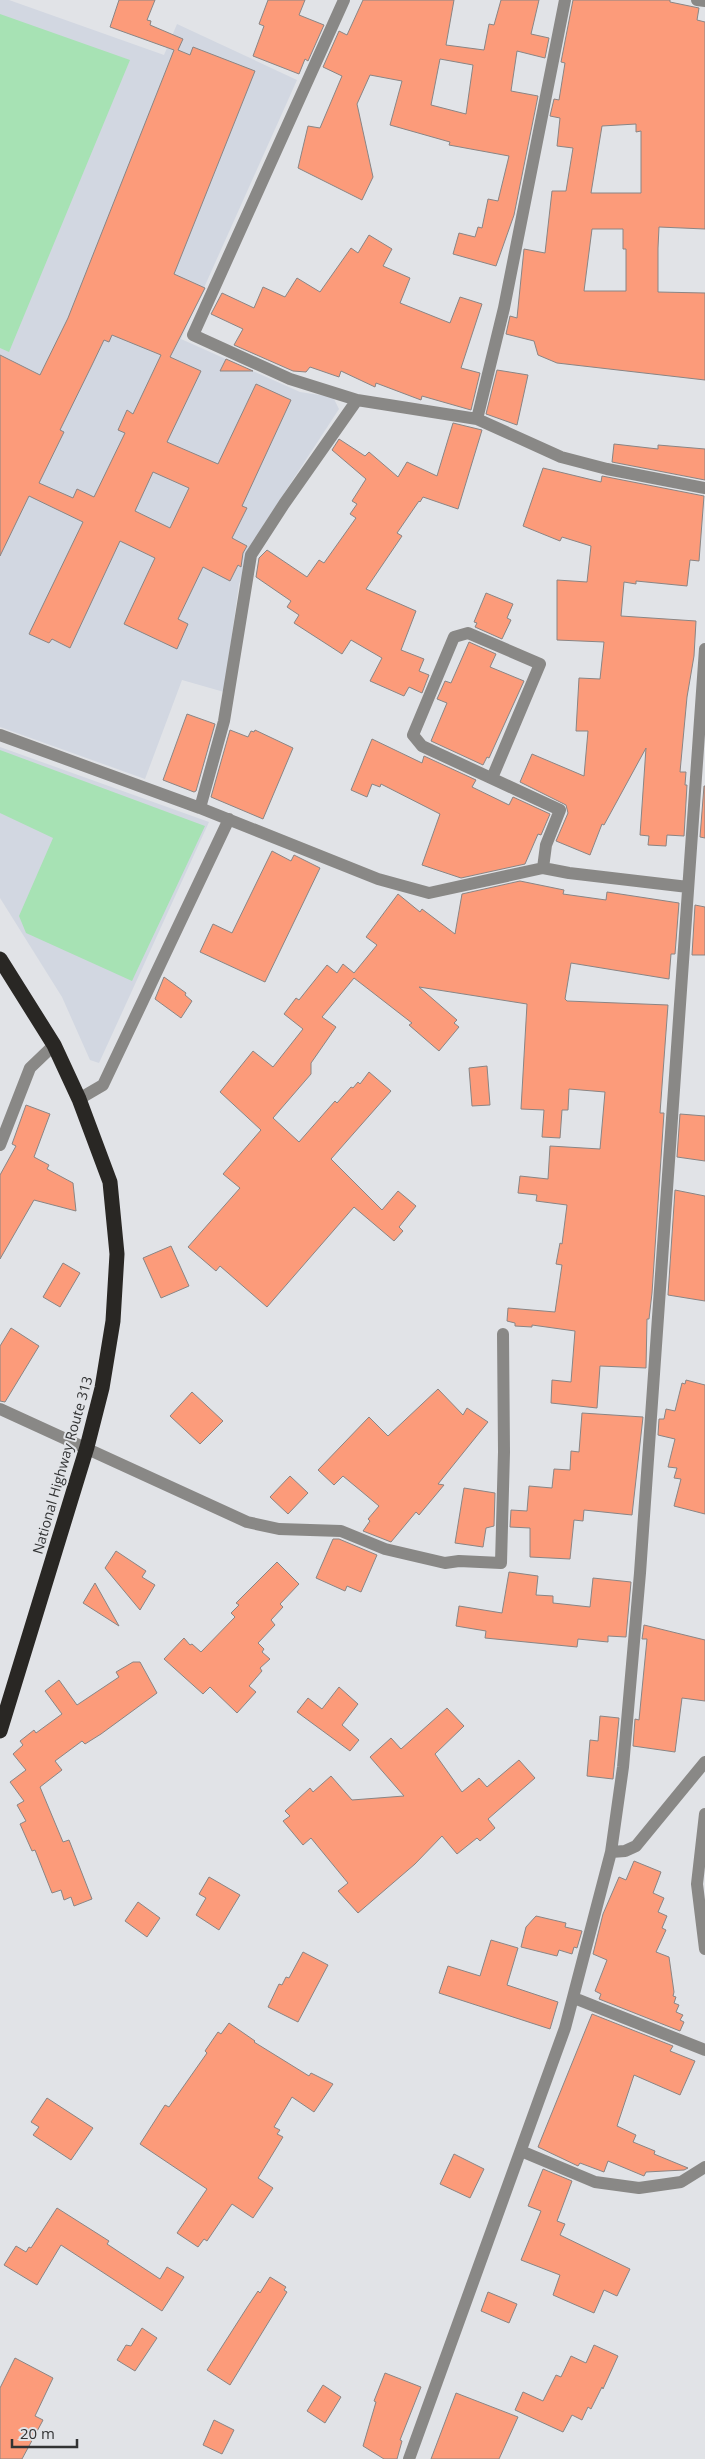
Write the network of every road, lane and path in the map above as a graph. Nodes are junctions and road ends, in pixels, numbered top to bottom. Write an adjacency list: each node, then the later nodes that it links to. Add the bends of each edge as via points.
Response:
1 (344, 0): 5 (street, via 193,335 290,379)
2 (565, 0): 6 (street, via 504,308)
3 (697, 0): 4 (street)
4 (705, 2)
5 (358, 400): 6 (street); 12 (street, via 251,555 224,721)
6 (477, 419): 7 (street, via 561,456)
7 (705, 488)
8 (705, 648): 10 (street)
9 (0, 735): 12 (street)
10 (701, 771): 15 (street)
11 (492, 778): 11 (street, via 540,664 468,633 454,637 413,735 422,746); 14 (street, via 560,810 546,845)
12 (200, 808): 13 (street)
13 (229, 819): 14 (street, via 378,879 429,893); 18 (street, via 102,1085)
14 (543, 868): 15 (street)
15 (688, 887): 26 (street, via 640,1572 623,1767)
16 (0, 958): 17 (highway, National Highway Route 313)
17 (54, 1045): 18 (highway, National Highway Route 313); 19 (street, via 30,1068)
18 (79, 1099): 22 (highway, National Highway Route 313, via 110,1182 118,1254 113,1321 102,1388)
19 (0, 1145)
20 (503, 1334): 22 (street, via 501,1563 459,1561 445,1564 385,1549 341,1531 279,1529 247,1522)
21 (0, 1409): 22 (street)
22 (87, 1447): 23 (highway, National Highway Route 313)
23 (0, 1730)
24 (705, 1762): 26 (street, via 636,1846)
25 (705, 1814): 27 (street, via 698,1884)
26 (611, 1852): 28 (street)
27 (705, 1949)
28 (574, 1998): 29 (street); 30 (street)
29 (705, 2050)
30 (521, 2151): 31 (street, via 594,2182 639,2188 681,2182); 32 (street)
31 (705, 2168)
32 (409, 2459)

